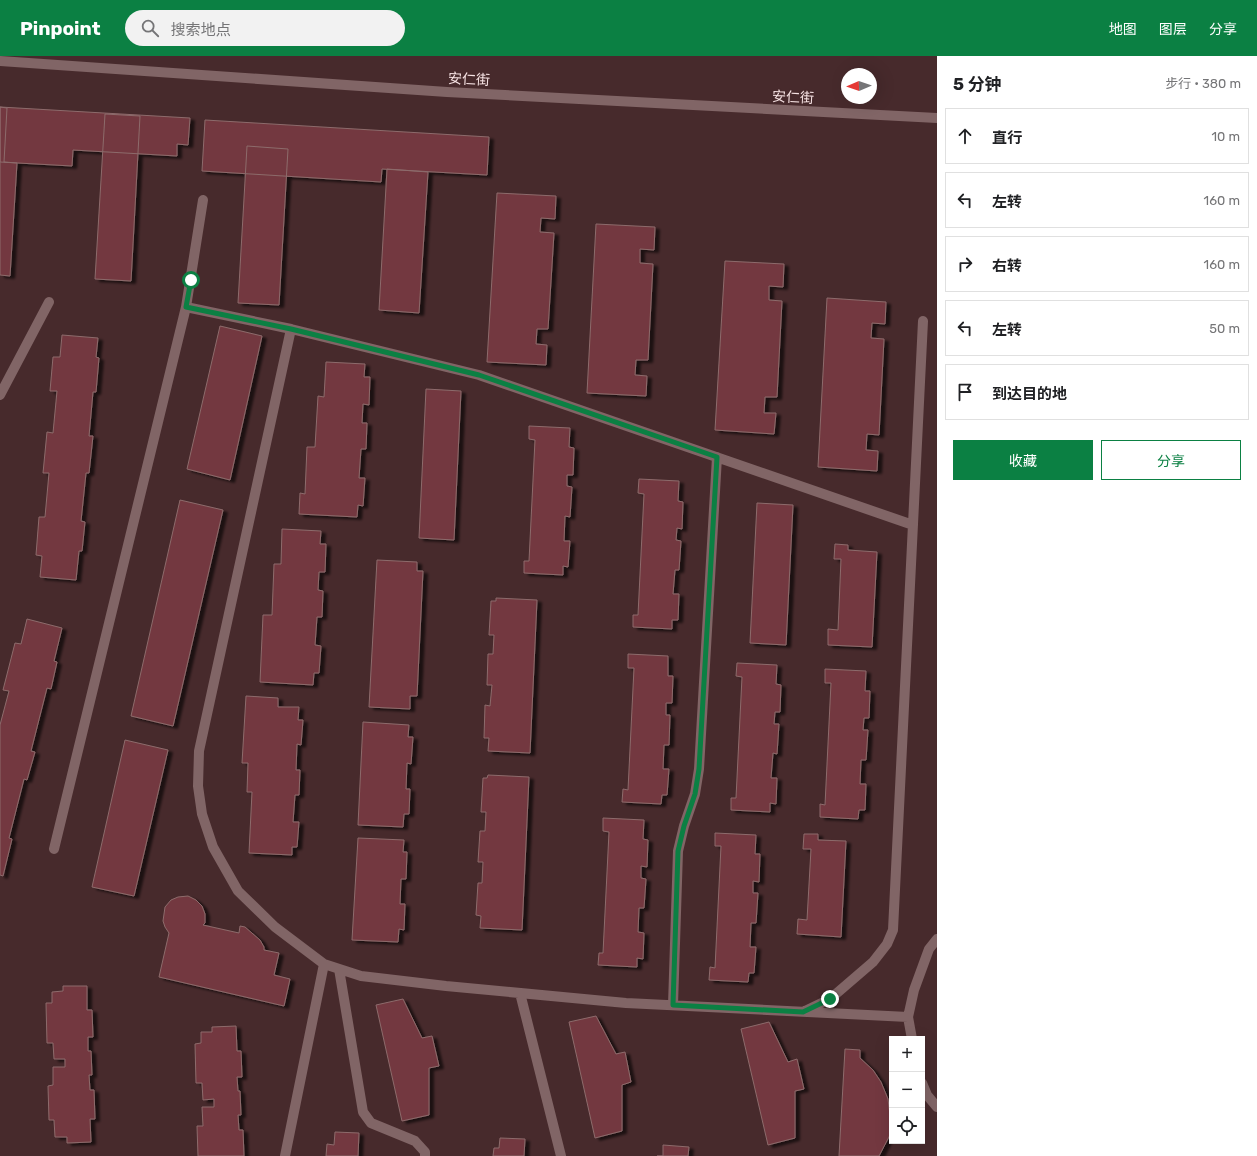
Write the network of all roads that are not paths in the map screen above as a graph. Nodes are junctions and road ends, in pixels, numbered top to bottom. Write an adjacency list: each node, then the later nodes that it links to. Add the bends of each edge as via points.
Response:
1 (0, 61): 2 (street, 安仁街, via 447,92)
2 (937, 118)
3 (203, 200): 5 (street)
4 (49, 302): 8 (street)
5 (186, 307): 7 (street); 11 (street)
6 (923, 321): 10 (street)
7 (291, 329): 9 (street, via 479,375); 13 (street, via 199,751 198,786 202,814 213,847 238,891 275,927)
8 (0, 395)
9 (717, 457): 10 (street); 16 (street, via 699,769 695,794 678,851)
10 (913, 525): 17 (street, via 893,930 887,944 873,962 830,999)
11 (54, 849)
12 (937, 939): 18 (street, via 929,950 914,990)
13 (324, 964): 14 (street); 22 (street)
14 (339, 968): 15 (street, via 361,976); 23 (street, via 363,1112 371,1123 415,1141 425,1152)
15 (520, 993): 16 (street); 24 (street)
16 (673, 1005): 17 (street)
17 (803, 1012): 18 (street)
18 (908, 1017): 19 (street)
19 (911, 1036)
20 (925, 1091): 21 (street)
21 (937, 1107)
22 (285, 1156)
23 (425, 1156)
24 (561, 1156)

